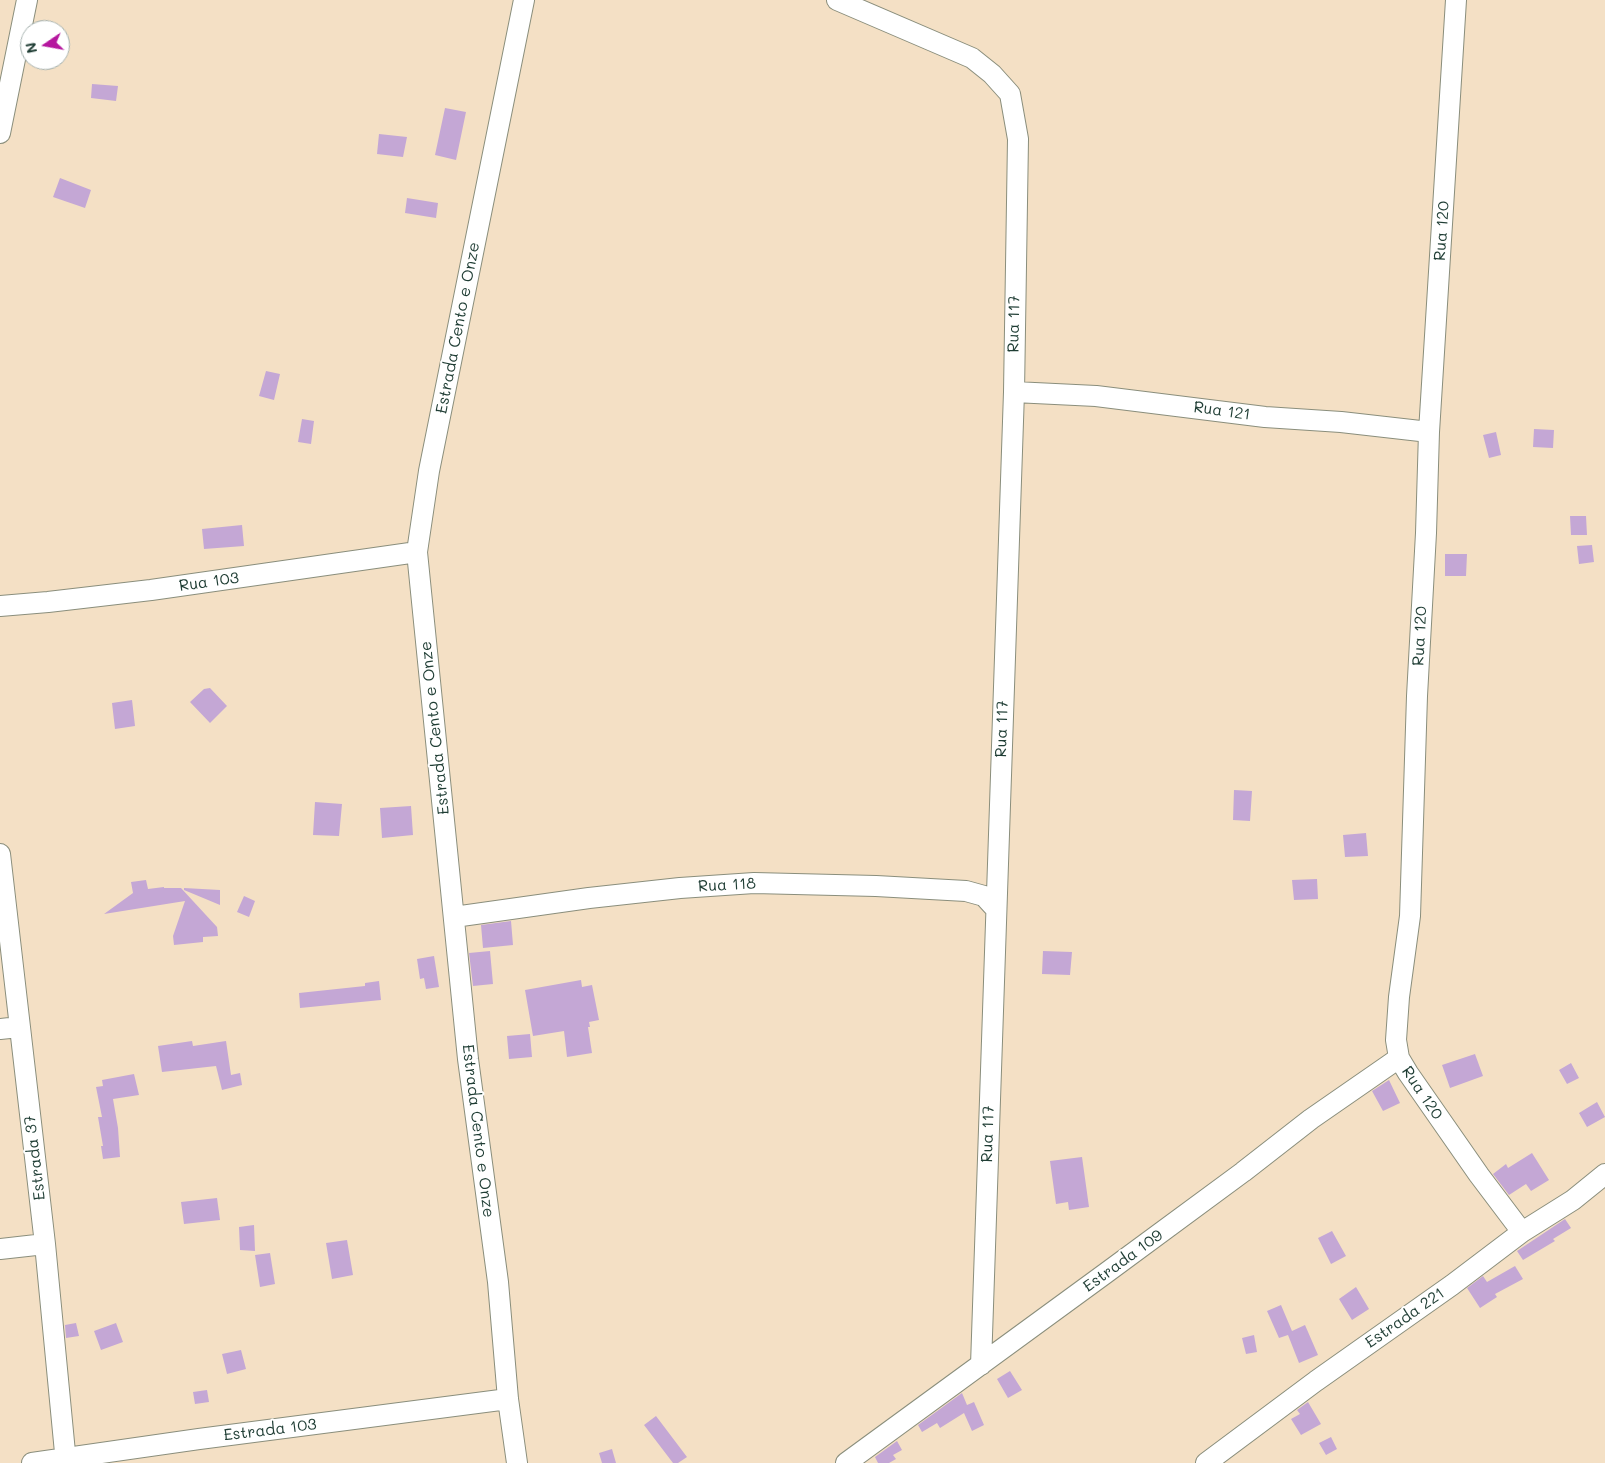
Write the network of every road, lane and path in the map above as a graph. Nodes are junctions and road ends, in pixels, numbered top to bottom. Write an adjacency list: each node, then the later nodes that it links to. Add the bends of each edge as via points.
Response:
1 (27, 0): 5 (street)
2 (524, 0): 8 (street, Estrada Cento e Onze, via 429,470)
3 (837, 0): 6 (street, Rua 117, via 972,58 1010,94 1018,139)
4 (1456, 0): 7 (street, Rua 120)
5 (0, 134)
6 (1014, 392): 7 (street, Rua 121, via 1096,396 1265,417); 11 (street, Rua 117)
7 (1429, 432): 14 (street, Rua 120, via 1410,916 1399,996 1396,1040)
8 (417, 552): 9 (street, Rua 103, via 151,590); 12 (street, Estrada Cento e Onze)
9 (0, 606)
10 (0, 854): 13 (street, Estrada 37)
11 (995, 908): 12 (street, Rua 118, via 984,896 966,891 754,883 637,892); 19 (street, Rua 117)
12 (454, 917): 20 (street, Estrada Cento e Onze, via 468,1059 498,1282)
13 (10, 1028): 17 (street, Estrada 37)
14 (1399, 1058): 16 (street, Rua 120); 19 (street, Estrada 109, via 1311,1119)
15 (1605, 1174): 16 (street, Estrada 221, via 1573,1200)
16 (1522, 1232): 25 (street, Estrada 221)
17 (45, 1244): 18 (street); 21 (street, Estrada 37)
18 (0, 1249)
19 (981, 1365): 24 (street, Estrada 109)
20 (508, 1399): 21 (street, Estrada 103, via 199,1439); 23 (street, Estrada Cento e Onze)
21 (66, 1461): 22 (street, Estrada 103)
22 (32, 1463)
23 (517, 1463)
24 (846, 1463)
25 (1206, 1463)

